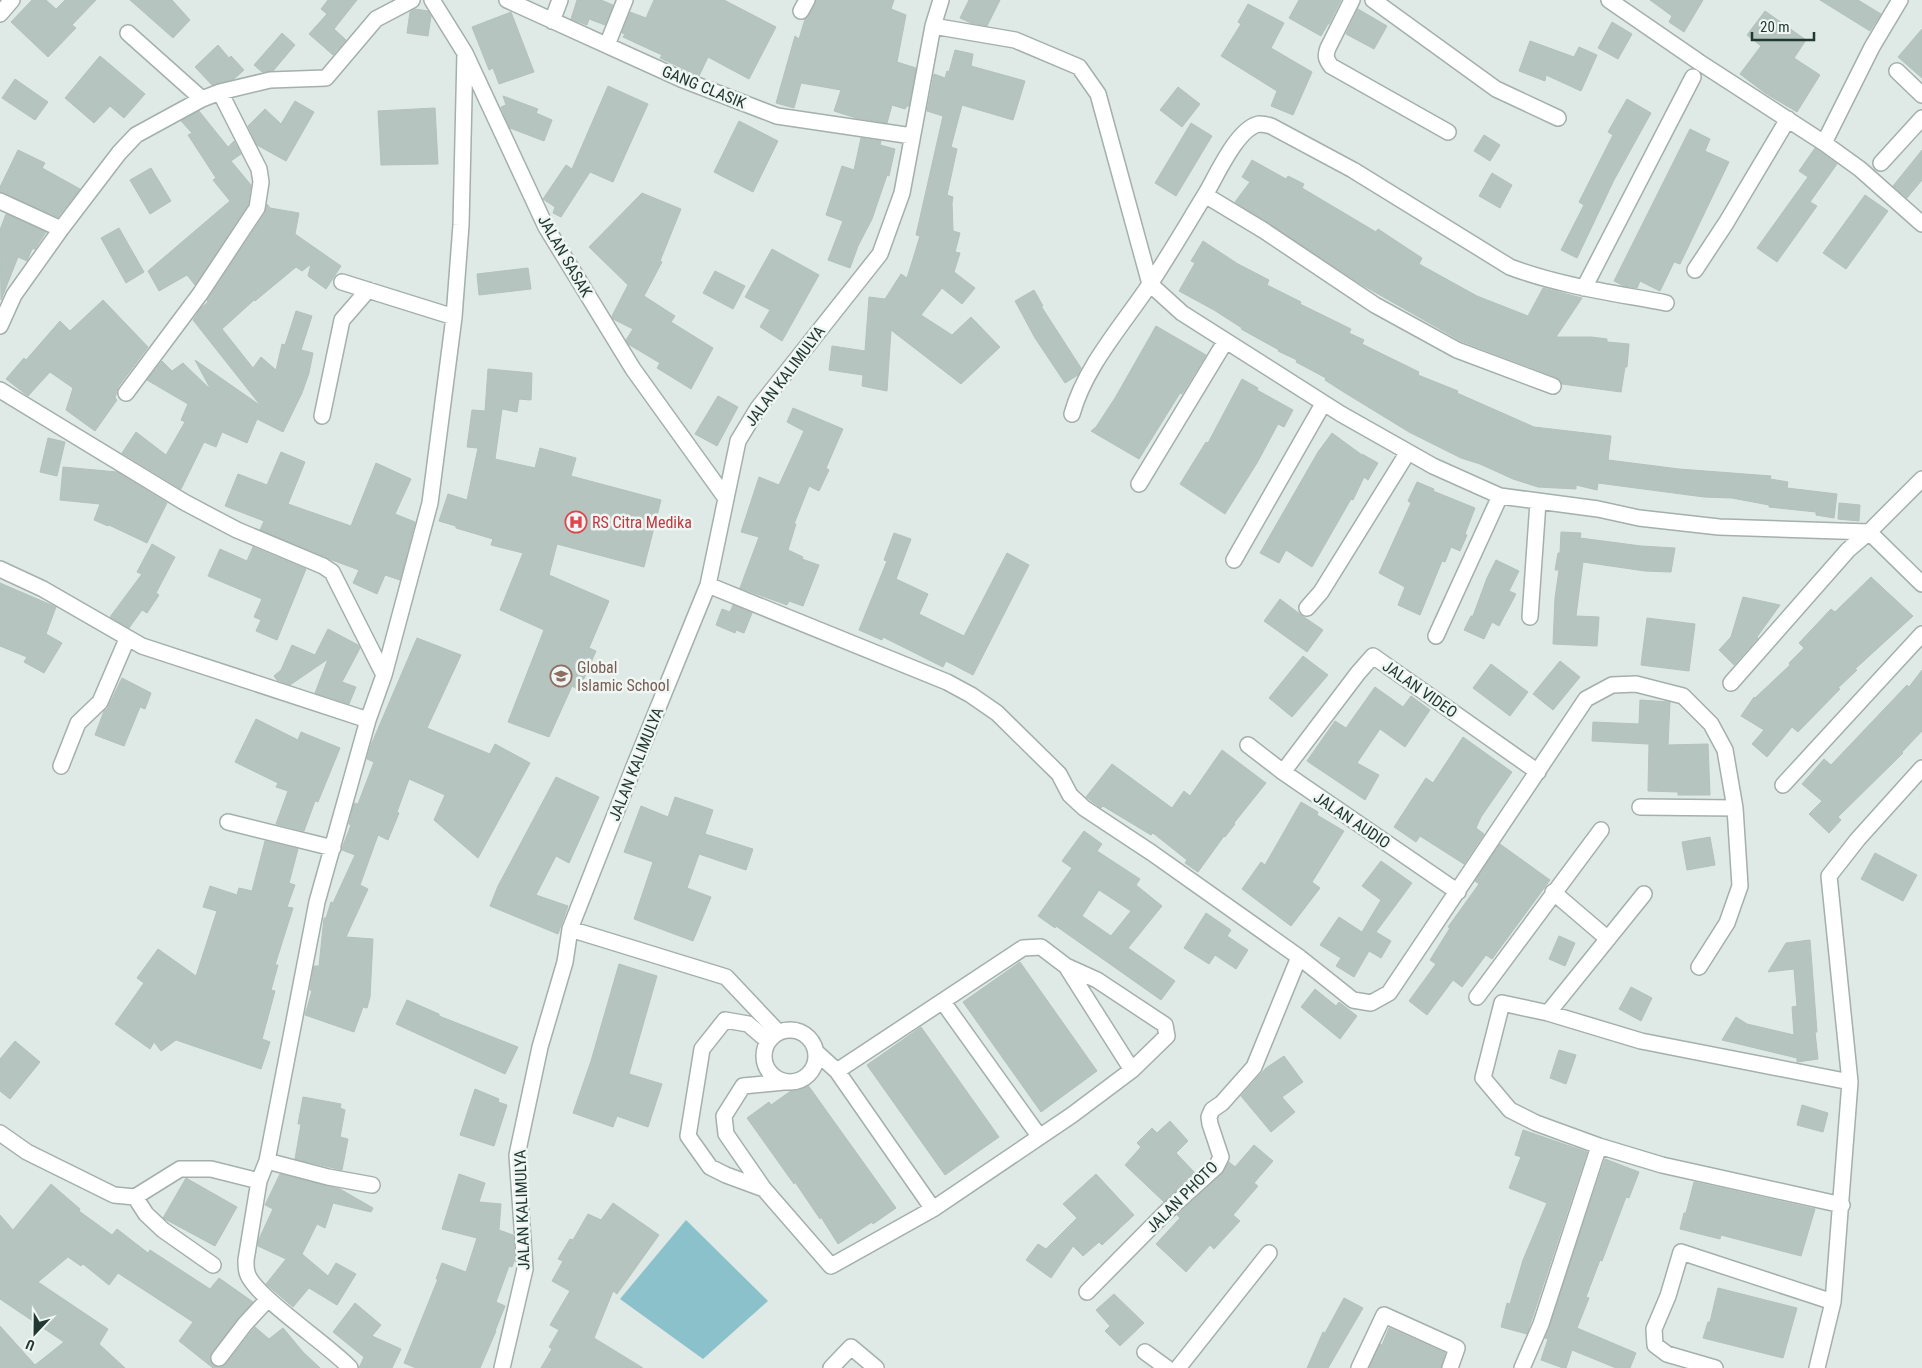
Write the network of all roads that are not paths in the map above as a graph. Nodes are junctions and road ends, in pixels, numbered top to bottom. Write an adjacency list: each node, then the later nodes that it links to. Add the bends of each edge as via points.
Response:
1 (12, 0): 12 (street)
2 (412, 0): 20 (street, via 376,19 326,78 270,80)
3 (432, 0): 17 (street, JALAN SASAK)
4 (507, 0): 13 (street, GANG CLASIK)
5 (560, 0): 13 (street)
6 (625, 0): 16 (street)
7 (940, 0): 14 (street, JALAN KALIMULYA)
8 (1352, 0): 26 (street, via 1326,54 1331,66)
9 (1372, 0): 23 (street, via 1496,89)
10 (1609, 0): 25 (street)
11 (1900, 0): 28 (street, via 1872,47)
12 (0, 14)
13 (552, 21): 16 (street, GANG CLASIK)
14 (933, 26): 27 (street, JALAN KALIMULYA); 36 (street, via 1015,40 1079,67 1098,94)
15 (128, 32): 22 (street)
16 (607, 45): 27 (street, GANG CLASIK, via 681,79 777,116)
17 (465, 53): 40 (street, via 461,225); 53 (street, JALAN SASAK, via 546,227 633,369)
18 (1897, 71): 21 (street)
19 (1693, 77): 37 (street)
20 (220, 92): 22 (street); 45 (street, via 259,170 261,182 257,208 200,294)
21 (1922, 95)
22 (202, 99): 33 (street, via 136,135)
23 (1558, 118)
24 (1922, 118): 29 (street)
25 (1788, 119): 28 (street); 34 (street)
26 (1448, 132)
27 (912, 136): 53 (street, JALAN KALIMULYA, via 902,192 880,254 758,408 738,441)
28 (1824, 143): 32 (street, via 1860,169)
29 (1881, 163)
30 (1205, 195): 36 (street); 37 (street, via 1238,140 1259,124 1271,126 1352,170 1510,266); 43 (street, via 1375,305 1457,350)
31 (0, 201): 33 (street)
32 (1922, 224)
33 (61, 229): 41 (street, via 14,295)
34 (1695, 270)
35 (342, 282): 38 (street)
36 (1150, 284): 42 (street, via 1182,313); 47 (street, via 1090,371)
37 (1584, 288): 39 (street)
38 (368, 290): 40 (street); 48 (street, via 342,320)
39 (1666, 303)
40 (454, 317): 65 (street, via 430,503)
41 (0, 326)
42 (1225, 342): 46 (street); 51 (street)
43 (1553, 386)
44 (0, 390): 65 (street, via 184,502 237,530 324,566 332,572)
45 (126, 393)
46 (1323, 404): 49 (street); 56 (street)
47 (1072, 414)
48 (322, 416)
49 (1408, 452): 52 (street); 60 (street, via 1321,592)
50 (1922, 479): 55 (street)
51 (1139, 484)
52 (1500, 496): 54 (street); 63 (street)
53 (725, 497): 59 (street, JALAN KALIMULYA)
54 (1538, 502): 55 (street, via 1719,527); 61 (street)
55 (1869, 532): 58 (street); 66 (street, via 1848,550)
56 (1234, 560)
57 (0, 569): 64 (street)
58 (1922, 584)
59 (708, 585): 82 (street, JALAN KALIMULYA); 84 (street, via 972,695 997,713 1033,747 1059,774 1070,796 1084,808)
60 (1307, 608)
61 (1530, 616)
62 (1922, 634): 73 (street)
63 (1436, 636)
64 (127, 639): 67 (street); 69 (street, via 100,702 78,723)
65 (384, 675): 67 (street)
66 (1731, 683)
67 (368, 720): 78 (street)
68 (1248, 746): 71 (street, JALAN AUDIO)
69 (61, 766)
70 (1922, 768): 95 (street, via 1829,876)
71 (1283, 772): 72 (street, JALAN VIDEO, via 1374,656); 79 (street, JALAN AUDIO)
72 (1538, 772): 75 (street, via 1586,699 1612,686 1636,684 1683,696 1711,724 1724,750); 79 (street)
73 (1783, 785)
74 (1640, 807): 75 (street)
75 (1735, 808): 86 (street, via 1740,886 1727,923)
76 (228, 822): 78 (street)
77 (1601, 830): 80 (street)
78 (333, 848): 99 (street, via 317,902)
79 (1458, 892): 84 (street, via 1389,993 1372,1003 1353,1000)
80 (1553, 892): 83 (street); 87 (street)
81 (1644, 894): 83 (street)
82 (570, 929): 90 (street, via 726,977); 114 (street, JALAN KALIMULYA, via 565,962 540,1047 517,1155 526,1269)
83 (1608, 939): 89 (street)
84 (1299, 957): 108 (street, JALAN PHOTO, via 1254,1067 1209,1117 1221,1157 1216,1167)
85 (1066, 966): 88 (street, via 1041,947 1023,948); 92 (street); 92 (street, via 1097,980 1165,1025 1167,1036)
86 (1699, 967)
87 (1476, 997)
88 (943, 1002): 93 (street); 97 (street)
89 (1548, 1013): 95 (street, via 1641,1041); 98 (street, via 1502,1002 1482,1078 1510,1110)
90 (773, 1036): 91 (street, via 787,1030 797,1032 812,1043); 94 (street, via 765,1046 763,1061 771,1074); 102 (street, via 748,1024 725,1020 702,1049 688,1136 710,1166)
91 (816, 1052): 93 (street); 94 (street, via 816,1061 806,1077 796,1082)
92 (1132, 1070): 97 (street)
93 (837, 1071): 105 (street)
94 (784, 1082): 102 (street, via 743,1086 724,1116 726,1134)
95 (1850, 1082): 104 (street)
96 (0, 1133): 103 (street, via 28,1152 114,1195)
97 (1039, 1136): 105 (street)
98 (1599, 1146): 104 (street, via 1662,1164); 121 (street, via 1541,1324)
99 (267, 1160): 100 (street); 101 (street)
100 (259, 1181): 103 (street, via 211,1169 180,1169); 109 (street, via 246,1273)
101 (372, 1185)
102 (764, 1189): 105 (street, via 832,1266)
103 (135, 1197): 107 (street, via 146,1214 163,1230)
104 (1842, 1205): 110 (street)
105 (933, 1209)
106 (1270, 1253): 118 (street)
107 (213, 1265)
108 (1087, 1292)
109 (268, 1299): 112 (street); 113 (street)
110 (1833, 1302): 122 (street, via 1681,1252 1654,1329 1655,1345 1667,1354); 123 (street)
111 (1146, 1352): 117 (street)
112 (219, 1358)
113 (347, 1367)
114 (503, 1367)
115 (831, 1368): 116 (street, via 851,1347)
116 (876, 1368)
117 (1167, 1368)
118 (1178, 1368)
119 (1359, 1368): 120 (street, via 1384,1315 1458,1348)
120 (1450, 1368)
121 (1522, 1368)
122 (1715, 1368)
123 (1817, 1368)

